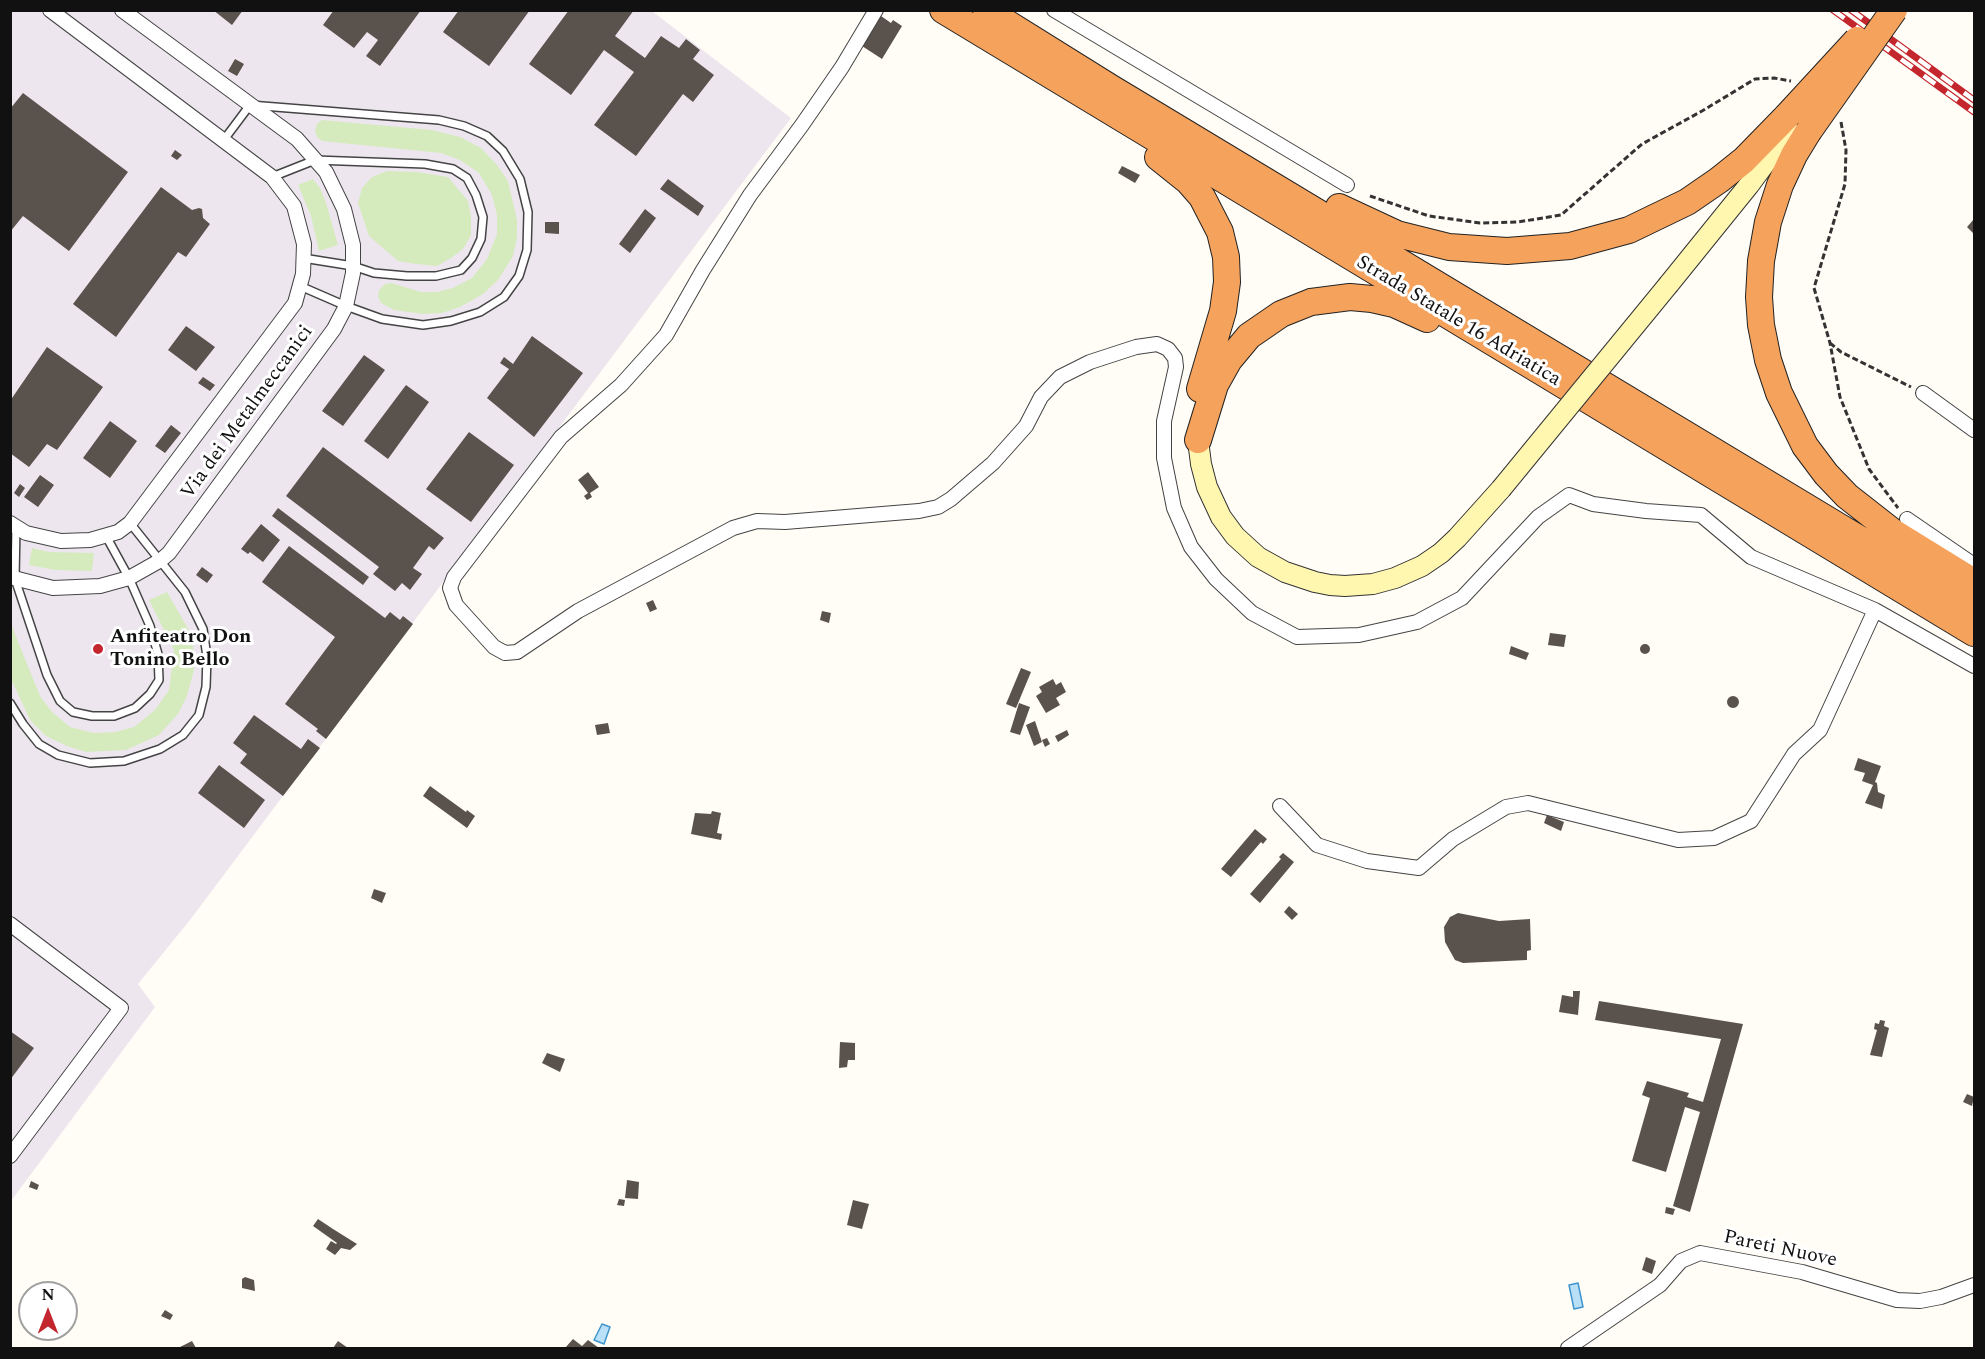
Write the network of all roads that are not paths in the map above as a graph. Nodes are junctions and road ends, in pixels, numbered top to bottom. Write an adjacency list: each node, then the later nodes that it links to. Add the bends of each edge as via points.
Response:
1 (50, 10): 14 (street, Via dei Metalmeccanici)
2 (122, 10): 12 (street, Via dei Metalmeccanici)
3 (876, 10): 36 (street, via 842,67 750,195 666,335 621,385 561,437 454,577 450,588 456,604 494,647 505,653 517,652 578,611 733,528 757,521 785,522 938,507 993,463 1026,426 1041,397 1060,377 1090,362 1156,344 1168,348 1175,358 1164,421 1164,458 1174,508 1191,547 1216,579 1252,613 1297,638 1359,635 1417,622 1462,598 1538,517 1569,495 1593,504 1701,515 1751,557)
4 (942, 10): 10 (highway, Strada Statale 16 Adriatica)
5 (986, 10): 11 (highway, Strada Statale 16 Adriatica)
6 (1054, 10): 17 (street)
7 (1883, 10): 13 (highway, bridge)
8 (1888, 10): 13 (main road)
9 (1894, 10): 13 (highway, bridge)
10 (1037, 68): 22 (highway, Strada Statale 16 Adriatica); 25 (highway, via 1170,166 1198,192 1215,220 1224,244 1227,282 1219,329 1198,395)
11 (1111, 88): 13 (highway, via 1370,223 1423,241 1484,251 1570,246 1649,222 1687,202); 35 (highway, Strada Statale 16 Adriatica)
12 (250, 105): 14 (lane); 15 (street, Via dei Metalmeccanici, via 297,139); 21 (lane, via 439,120 464,126 487,135 503,151 520,179 528,212 527,250 519,276 504,297 480,312 423,325 382,319)
13 (1797, 124): 25 (main road, bridge, via 1501,489 1457,538 1422,566 1374,584 1345,586 1300,578 1270,564 1246,548 1221,517 1202,472); 34 (highway, via 1794,155 1768,222 1761,261 1761,325 1779,393 1801,439 1840,489 1893,532)
14 (223, 141): 16 (street, Via dei Metalmeccanici)
15 (315, 159): 16 (lane); 19 (street, Via dei Metalmeccanici, via 344,209 353,245); 19 (lane, via 453,169 467,178 476,195 483,217 481,238 461,270 436,276 407,276 374,273)
16 (272, 177): 18 (street, Via dei Metalmeccanici, via 294,206 304,244)
17 (1347, 185)
18 (303, 258): 19 (lane); 20 (street, Via dei Metalmeccanici)
19 (353, 266): 21 (street, Via dei Metalmeccanici)
20 (300, 286): 21 (lane); 27 (street, Via dei Metalmeccanici, via 295,303)
21 (346, 306): 30 (street, Via dei Metalmeccanici, via 334,329)
22 (1565, 386): 25 (highway, via 1394,304 1364,298 1326,298 1281,314 1244,342 1215,385); 37 (highway, Strada Statale 16 Adriatica)
23 (1923, 393): 24 (street)
24 (1974, 430)
25 (1198, 440)
26 (1907, 519): 31 (street)
27 (130, 523): 29 (street, Via dei Metalmeccanici); 30 (lane)
28 (17, 527): 29 (street, Via dei Metalmeccanici, via 61,541); 32 (lane)
29 (106, 536): 33 (lane)
30 (161, 560): 33 (street, Via dei Metalmeccanici); 39 (lane, via 185,592 203,629 207,657 206,687 199,715 183,735 160,749 124,761 90,763 58,755 39,744)
31 (1974, 565)
32 (13, 578): 33 (street, Via dei Metalmeccanici, via 53,588 100,586); 33 (lane, via 60,701 72,712 92,716 114,716 135,708 159,680 156,645)
33 (129, 578)
34 (1974, 582)
35 (1974, 608)
36 (1875, 610): 38 (street); 40 (street, via 1820,730 1794,754 1751,821 1714,838 1678,840 1528,803 1506,807 1453,839 1419,868 1367,861 1317,845)
37 (1974, 633)
38 (1974, 666)
39 (10, 703)
40 (1280, 806)
41 (10, 924): 42 (street, via 121,1008)
42 (10, 1156)
43 (1974, 1285): 44 (street, Pareti Nuove, via 1941,1297 1898,1300 1802,1272 1700,1253 1681,1262 1660,1285)
44 (1568, 1348)

